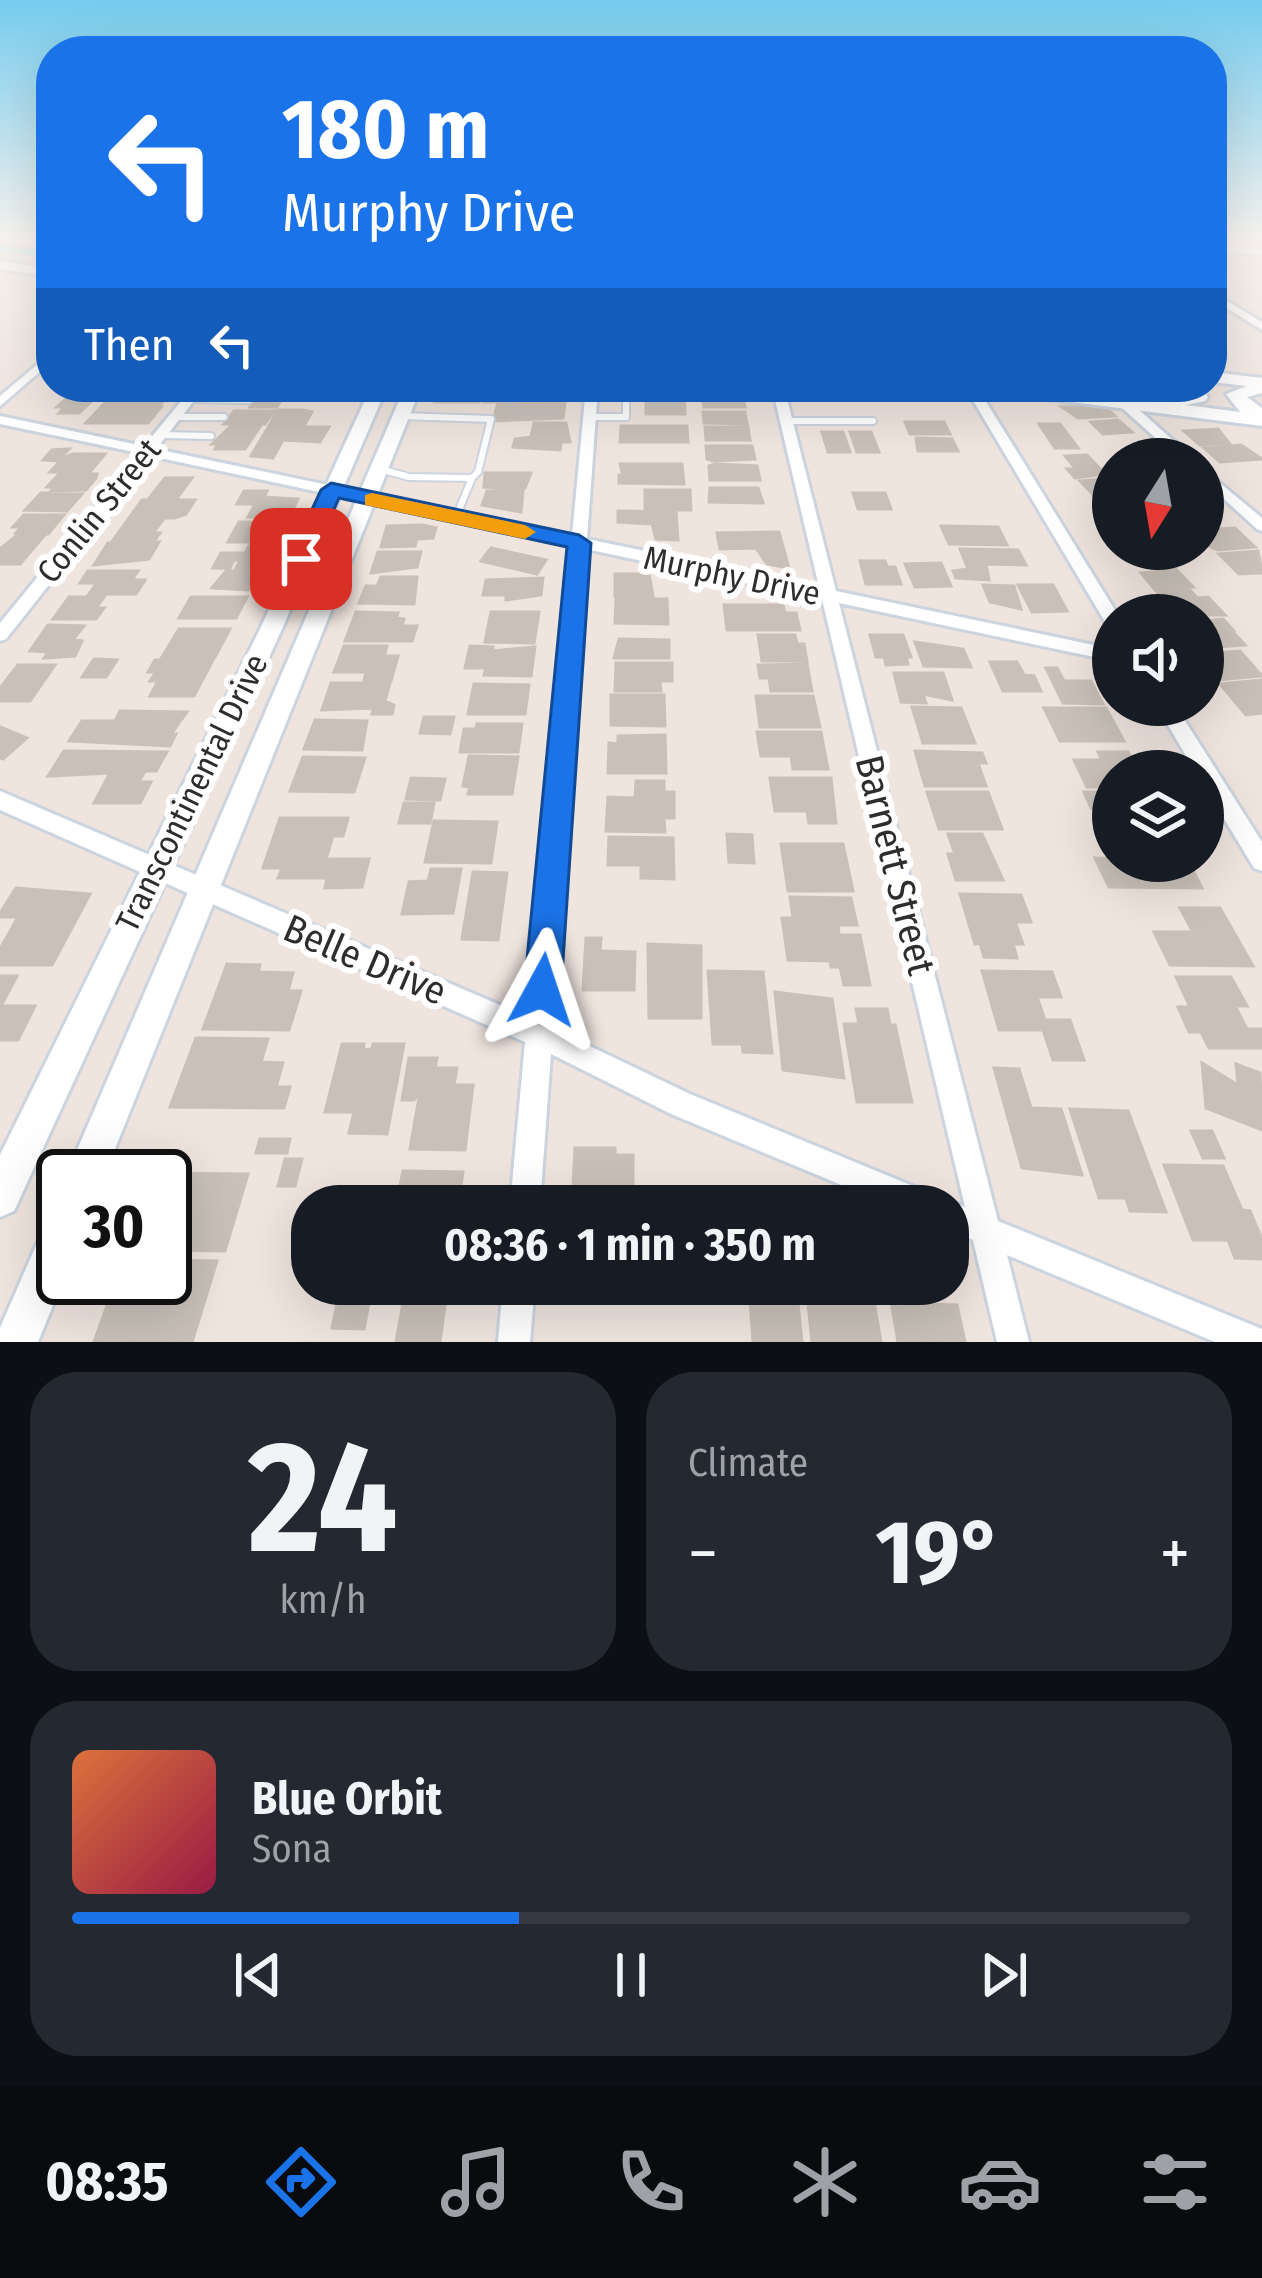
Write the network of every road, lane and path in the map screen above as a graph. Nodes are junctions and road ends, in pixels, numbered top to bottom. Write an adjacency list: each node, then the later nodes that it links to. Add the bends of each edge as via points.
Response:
1 (1227, 305): 2 (street)
2 (1262, 327)
3 (36, 370): 6 (street)
4 (1227, 380): 5 (main road)
5 (1262, 386): 21 (main road, via 1235,394)
6 (0, 402)
7 (187, 402): 19 (street, Conlin Street)
8 (372, 402): 31 (street, Transcontinental Drive)
9 (407, 402): 18 (street, Transcontinental Drive)
10 (592, 402): 36 (street)
11 (596, 402): 12 (lane, via 626,417)
12 (626, 402)
13 (782, 402): 23 (street, Barnett Street)
14 (980, 402): 37 (street)
15 (1116, 402): 17 (main road)
16 (1158, 402): 17 (main road)
17 (1124, 403): 21 (main road); 27 (street)
18 (402, 416): 29 (street, Transcontinental Drive); 30 (lane, via 491,419)
19 (175, 417): 20 (lane); 25 (street, Conlin Street)
20 (224, 417)
21 (1262, 417)
22 (0, 420): 28 (street, Murphy Drive)
23 (786, 421): 24 (lane); 38 (street, Barnett Street)
24 (873, 421)
25 (160, 435): 26 (lane); 28 (street, Conlin Street)
26 (211, 436)
27 (1163, 438)
28 (146, 452): 31 (street, Murphy Drive); 39 (street, Conlin Street)
29 (380, 469): 30 (lane); 33 (street, Transcontinental Drive)
30 (472, 478): 34 (lane)
31 (331, 490): 33 (street, Murphy Drive); 44 (street, Transcontinental Drive)
32 (1224, 492): 35 (street)
33 (367, 499): 34 (street, Murphy Drive); 45 (street, Transcontinental Drive)
34 (457, 518): 36 (street, Murphy Drive)
35 (1262, 526)
36 (579, 543): 38 (street, Murphy Drive); 46 (street)
37 (1097, 594)
38 (829, 597): 40 (street, Murphy Drive); 52 (street, Barnett Street)
39 (0, 635)
40 (1092, 651)
41 (1178, 726): 43 (street)
42 (0, 800): 44 (street, Belle Drive)
43 (1262, 861)
44 (154, 868): 45 (street, Belle Drive); 50 (street, Transcontinental Drive)
45 (204, 890): 46 (street, Belle Drive); 47 (street, Transcontinental Drive)
46 (539, 1035): 48 (street); 49 (street, Belle Drive)
47 (96, 1149)
48 (527, 1185)
49 (876, 1185)
50 (0, 1198)
51 (969, 1224): 52 (street)
52 (985, 1230): 57 (street, Barnett Street); 58 (street)
53 (36, 1294): 55 (street)
54 (517, 1305): 56 (street)
55 (16, 1342)
56 (514, 1342)
57 (1012, 1342)
58 (1254, 1342)

